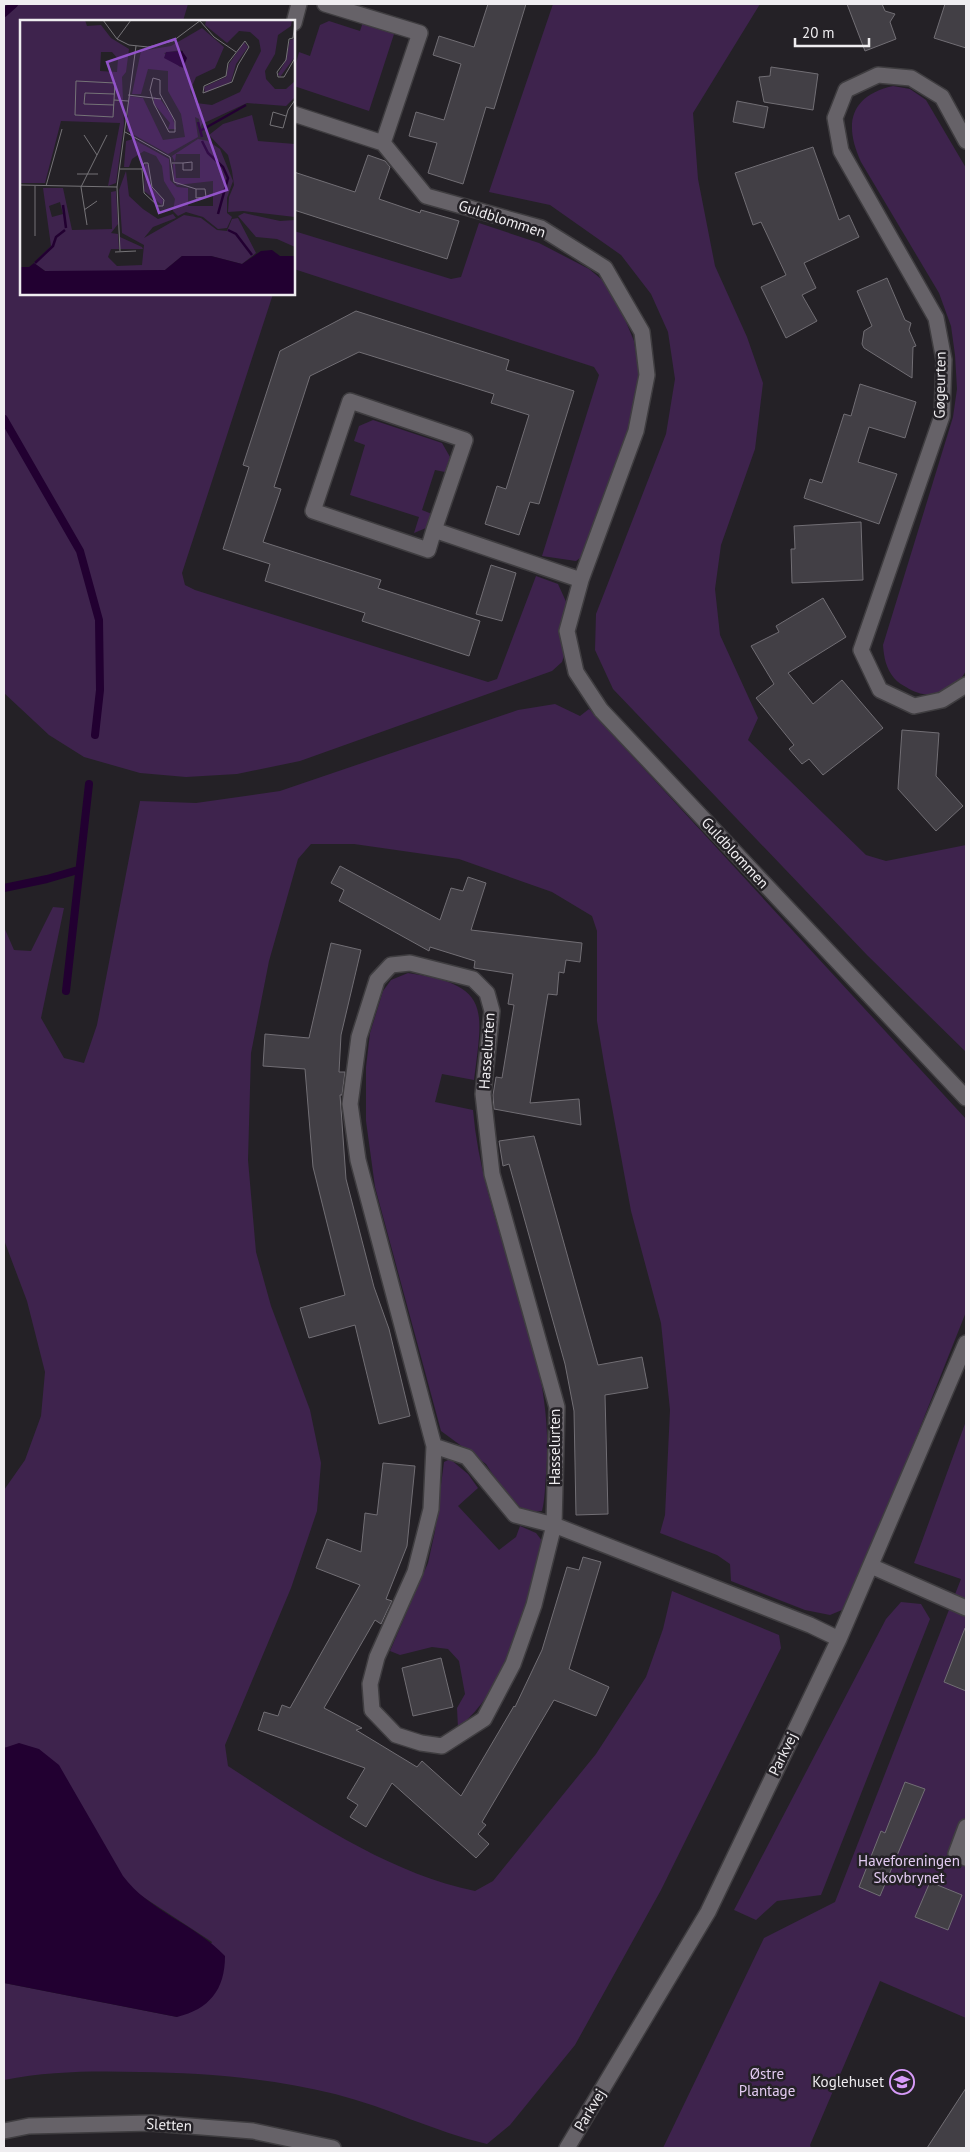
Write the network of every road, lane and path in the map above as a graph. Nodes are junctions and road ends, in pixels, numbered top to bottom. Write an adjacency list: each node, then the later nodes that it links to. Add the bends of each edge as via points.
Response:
1 (299, 4): 3 (street)
2 (325, 4): 6 (street, via 420,33)
3 (295, 20)
4 (295, 114): 6 (street)
5 (966, 141): 9 (street, Gøgeurten, via 942,97 912,78 878,76 846,90 835,118 841,152 936,318 944,360 942,416 861,650 880,690 914,706 942,700)
6 (383, 143): 8 (street, Guldblommen, via 426,196 541,228 605,268 642,332 647,375 636,431)
7 (434, 530): 7 (street, via 428,550 313,511 350,401 465,440); 8 (street)
8 (581, 580): 10 (street, Guldblommen, via 567,631 576,672 601,710)
9 (966, 685)
10 (966, 1098)
11 (966, 1344): 14 (street, Parkvej)
12 (434, 1446): 13 (street, via 467,1457 515,1515); 13 (street, Hasselurten, via 431,1510 415,1572 377,1657 370,1684 372,1710 396,1735 421,1744 442,1746 484,1719 513,1664 534,1605); 13 (street, Hasselurten, via 358,1160 350,1104 359,1037 377,980 391,965 410,963 473,979 487,993 492,1011 483,1094 492,1174 557,1407)
13 (554, 1525): 16 (street)
14 (871, 1566): 15 (street); 16 (street, Parkvej)
15 (966, 1608)
16 (839, 1639): 21 (street, Parkvej, via 708,1912)
17 (966, 1827): 18 (street, via 956,1854)
18 (966, 1858)
19 (4, 2131): 20 (street, Sletten, via 29,2126 150,2123 253,2131)
20 (333, 2148)
21 (567, 2148)

